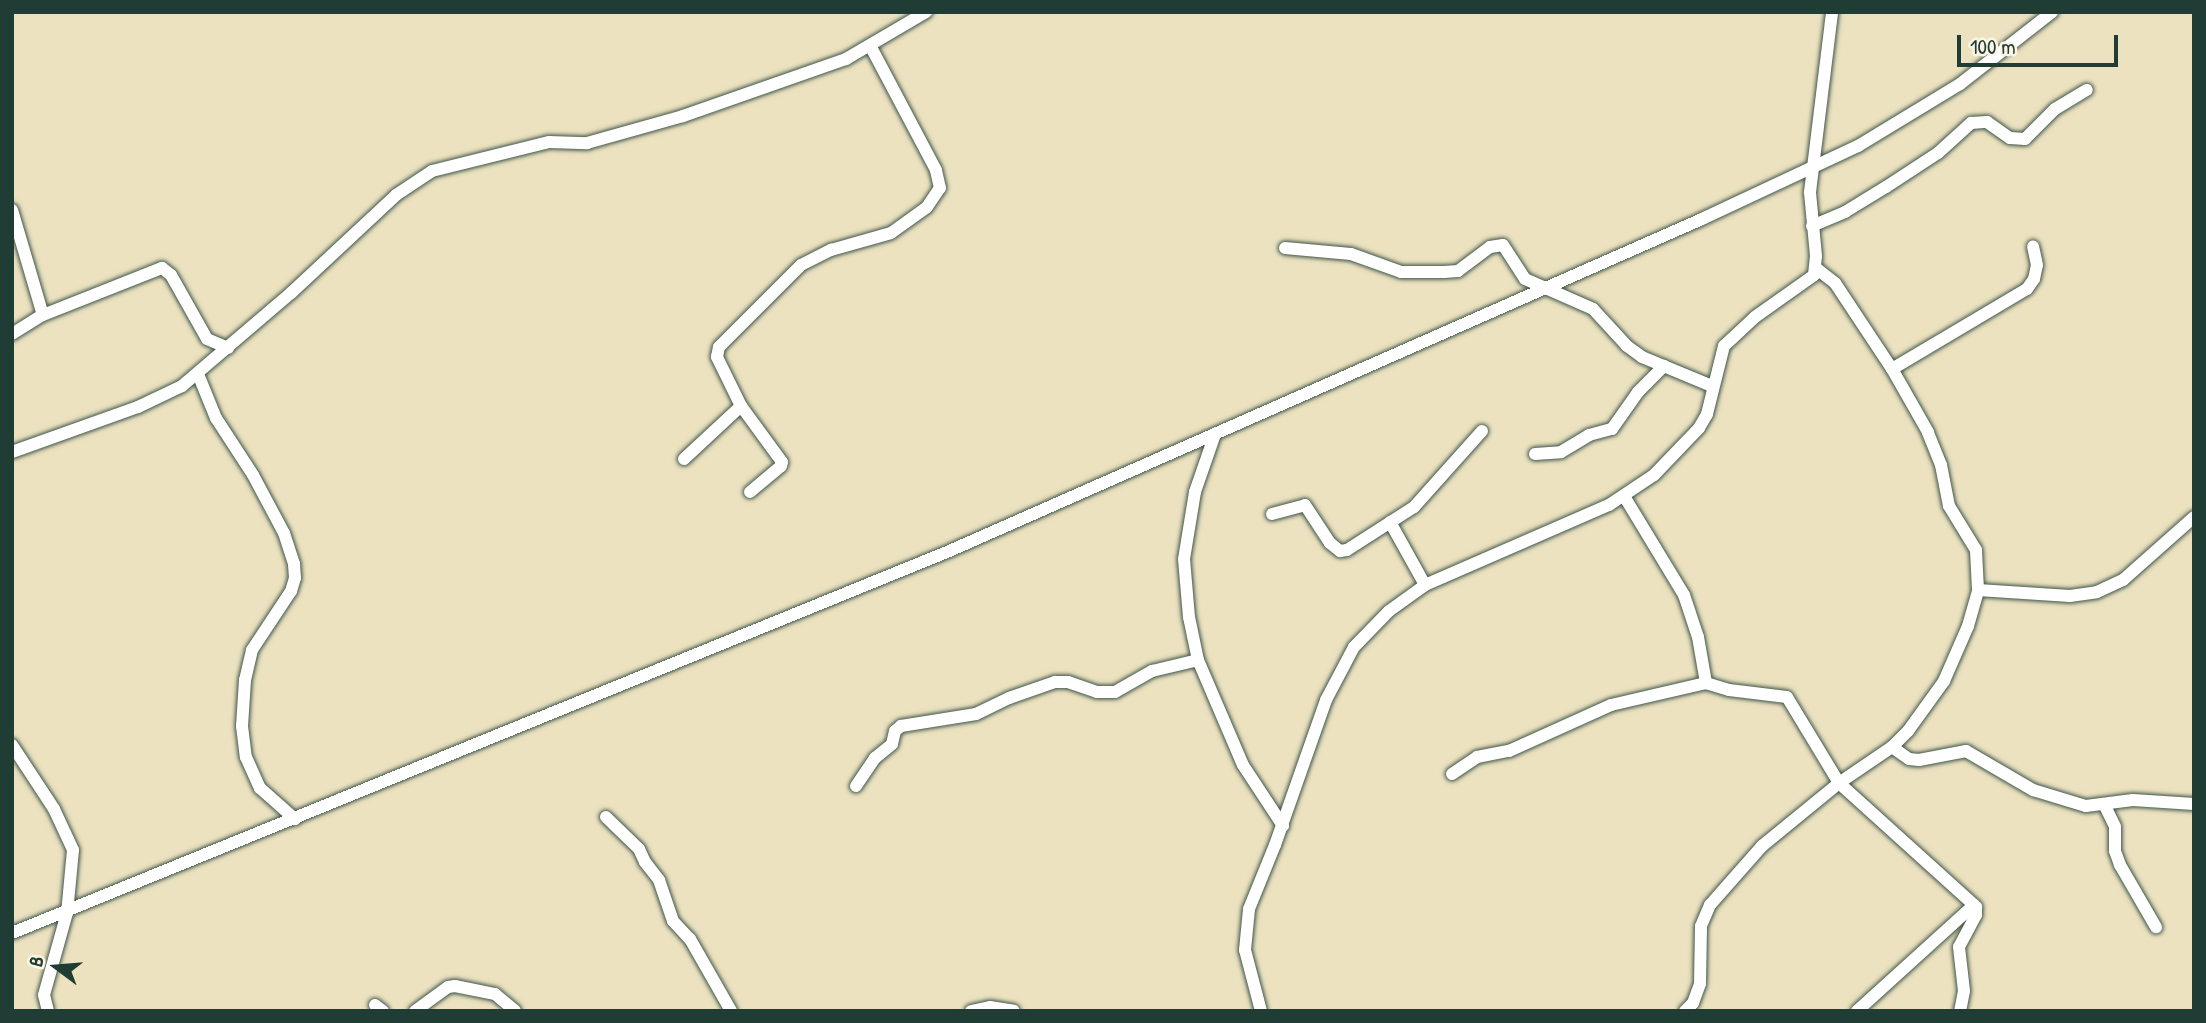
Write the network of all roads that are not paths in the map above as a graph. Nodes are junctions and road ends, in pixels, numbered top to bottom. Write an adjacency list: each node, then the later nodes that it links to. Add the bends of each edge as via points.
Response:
1 (926, 12): 4 (street)
2 (1832, 12): 6 (street)
3 (2052, 12): 6 (street, via 1960,85)
4 (871, 47): 15 (street, via 823,68 616,136 587,143 549,142 432,171 396,195); 20 (street, via 936,170 940,188 926,207 891,233 831,250 801,265 719,346 717,357)
5 (2087, 90): 8 (street, via 2055,109 2025,139 2010,138 1987,122 1971,123 1938,153 1886,187)
6 (1811, 170): 8 (street); 12 (street)
7 (12, 210): 13 (street)
8 (1812, 226): 11 (street)
9 (2033, 246): 17 (street, via 2037,265 2027,289)
10 (1285, 248): 12 (street, via 1351,254 1401,272 1433,272 1458,271 1490,247 1503,245 1525,279)
11 (1817, 269): 17 (street, via 1835,283); 19 (street, via 1809,282 1734,334 1719,357)
12 (1545, 287): 16 (street, via 1593,309 1627,346); 22 (street)
13 (43, 316): 14 (street); 15 (street, via 165,268 207,339)
14 (12, 334)
15 (228, 348): 18 (street)
16 (1664, 366): 19 (street); 24 (street, via 1638,392 1612,429 1589,435 1561,452)
17 (1892, 369): 32 (street, via 1928,432 1949,506 1976,550)
18 (198, 374): 23 (street, via 138,407); 43 (street, via 216,418 284,533 294,564 291,591 252,650 242,726 246,757 260,788)
19 (1712, 386): 27 (street, via 1707,414 1699,428 1654,475)
20 (741, 406): 25 (street); 26 (street, via 782,462)
21 (1482, 431): 30 (street, via 1414,507)
22 (1214, 437): 33 (street, via 1195,492 1184,559 1189,617); 43 (street, via 851,592)
23 (13, 451)
24 (1535, 454)
25 (684, 459)
26 (750, 492)
27 (1624, 496): 31 (street); 34 (street, via 1684,595)
28 (1272, 514): 30 (street, via 1305,505 1340,551)
29 (2194, 517): 32 (street, via 2123,580 2096,592 2070,596)
30 (1390, 522): 31 (street)
31 (1425, 585): 44 (street, via 1389,611 1354,647 1326,701)
32 (1978, 590): 36 (street, via 1959,651 1944,681 1930,705)
33 (1199, 660): 39 (street, via 1162,667 1115,692 1055,682 966,717 901,726 890,748 874,758); 44 (street, via 1243,765)
34 (1706, 683): 37 (street, via 1611,705 1508,751 1477,757); 38 (street, via 1787,697)
35 (12, 745): 46 (street, via 54,809 74,850)
36 (1892, 747): 38 (street); 40 (street, via 1919,760 1966,751 2033,790 2086,806)
37 (1452, 774)
38 (1839, 783): 45 (street); 56 (street, via 1762,846 1706,910 1700,939 1702,975 1697,994)
39 (856, 786)
40 (2104, 804): 41 (street, via 2133,800); 47 (street, via 2115,827 2120,865)
41 (2194, 804)
42 (606, 817): 52 (street, via 639,849 659,880 673,921 690,939)
43 (295, 819): 46 (street)
44 (1283, 826): 55 (street, via 1254,893 1245,934)
45 (1974, 905): 57 (street); 58 (street, via 1976,915 1959,947 1964,991)
46 (67, 913): 48 (street); 49 (street, via 44,995)
47 (2156, 927)
48 (12, 933)
49 (50, 1010)
50 (415, 1011): 51 (street, via 448,986 455,986 495,994)
51 (515, 1011)
52 (732, 1011)
53 (971, 1011): 54 (street, via 990,1007)
54 (1014, 1011)
55 (1261, 1011)
56 (1685, 1011)
57 (1857, 1011)
58 (1960, 1011)

